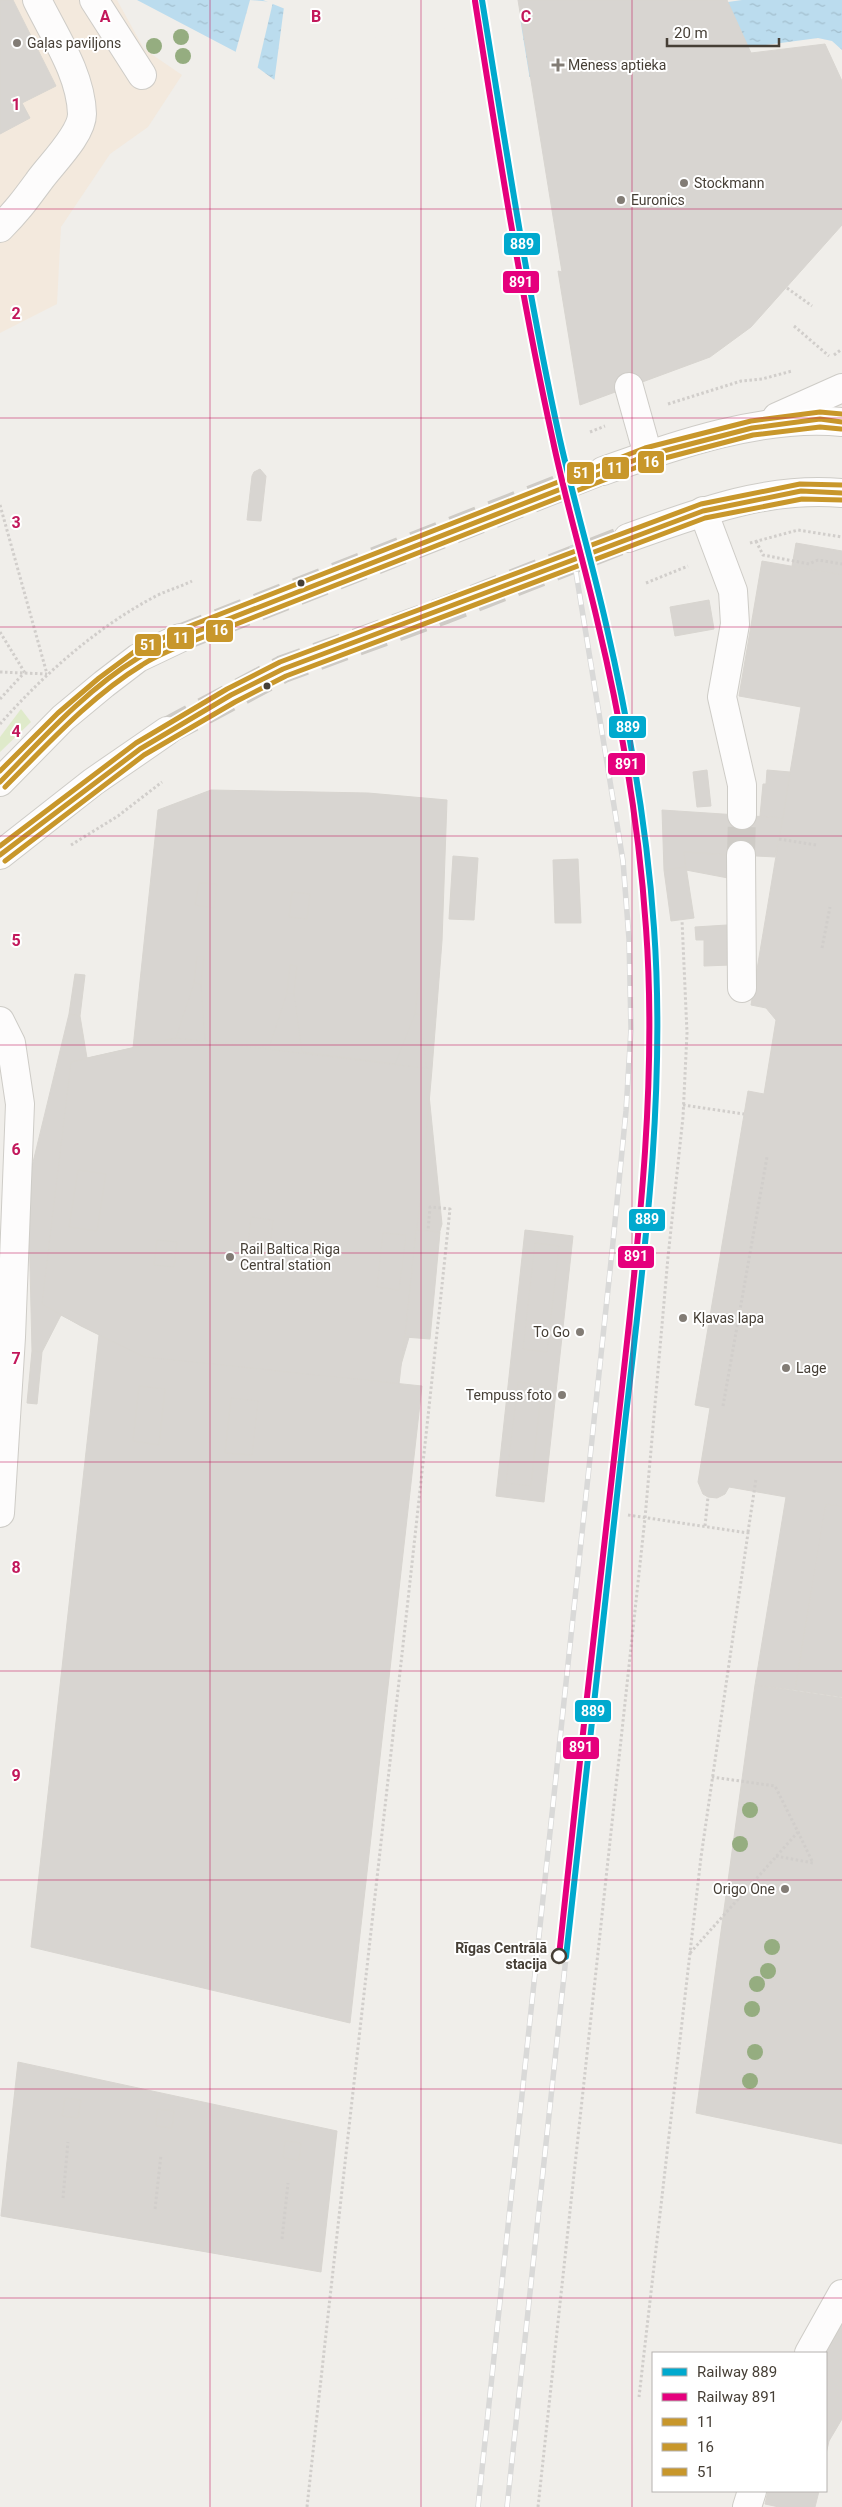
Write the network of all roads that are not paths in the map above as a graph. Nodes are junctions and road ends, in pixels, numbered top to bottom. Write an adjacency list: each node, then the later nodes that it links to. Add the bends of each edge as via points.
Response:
1 (37, 0): 4 (street, via 73,74 82,116 56,163)
2 (94, 0): 3 (street)
3 (142, 75)
4 (0, 228)
5 (629, 387): 9 (street)
6 (842, 388): 8 (street)
7 (842, 422): 8 (street, via 820,420)
8 (752, 428): 9 (street)
9 (648, 455): 10 (street)
10 (603, 471)
11 (842, 493): 12 (street, via 801,491)
12 (703, 511): 13 (street); 17 (street, via 733,591 735,624 722,696 742,785)
13 (628, 538)
14 (180, 638): 16 (street, via 138,658 104,684 63,718)
15 (167, 731): 18 (street, via 104,774)
16 (0, 782)
17 (742, 815)
18 (0, 855)
19 (741, 855): 20 (street)
20 (742, 988)
21 (0, 1021): 22 (street, via 11,1043 20,1104)
22 (0, 1513)
23 (842, 2294): 24 (street)
24 (810, 2352)
25 (752, 2492): 26 (street)
26 (747, 2507)

